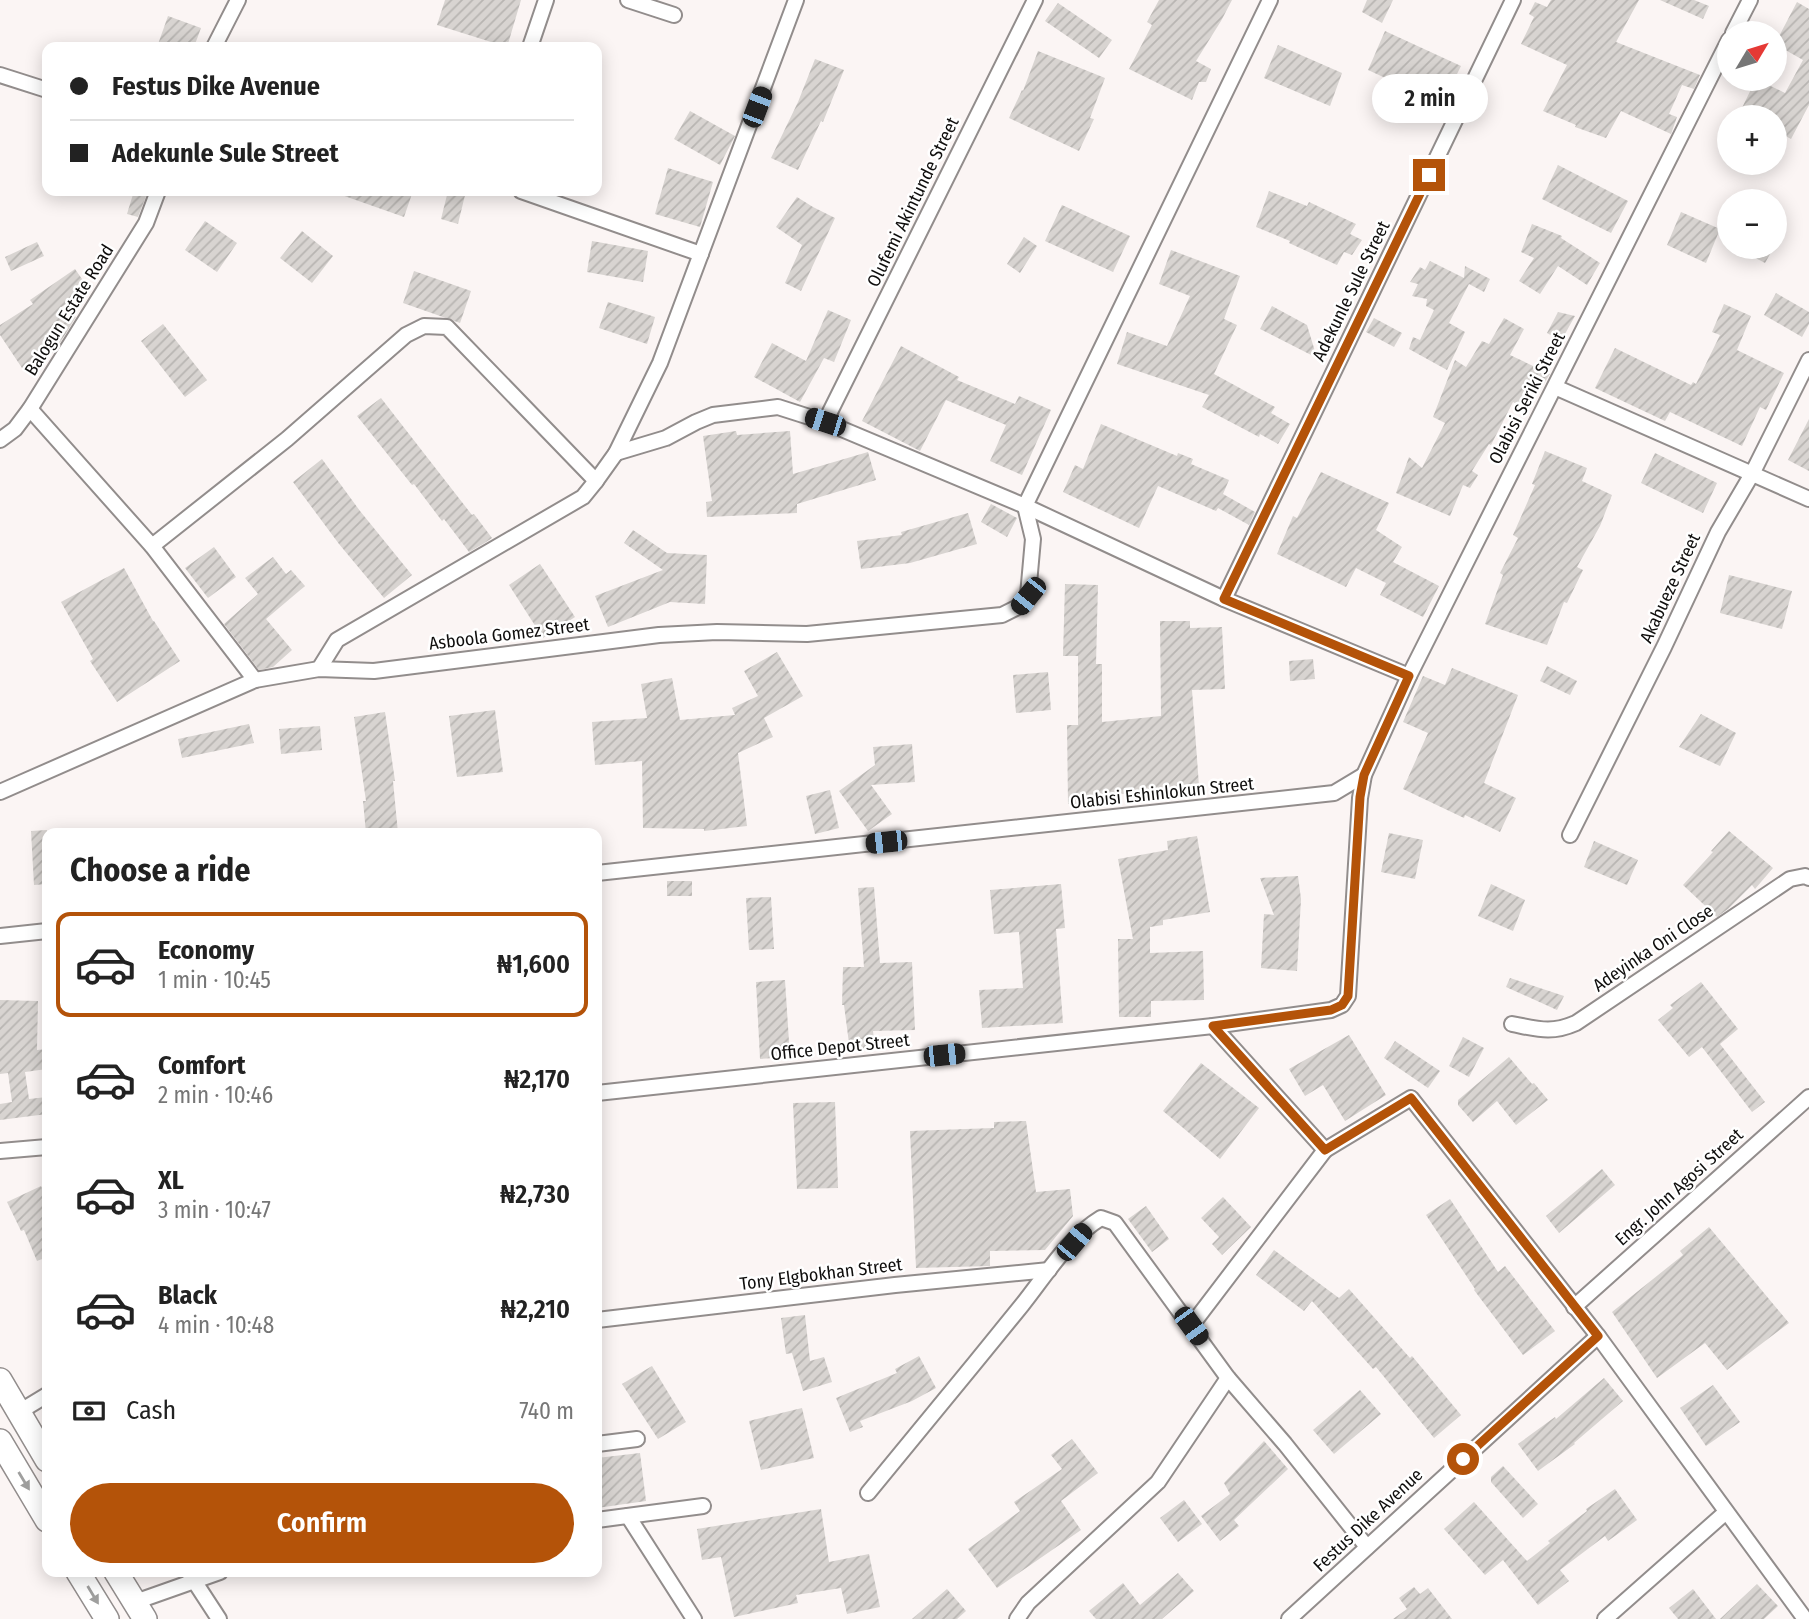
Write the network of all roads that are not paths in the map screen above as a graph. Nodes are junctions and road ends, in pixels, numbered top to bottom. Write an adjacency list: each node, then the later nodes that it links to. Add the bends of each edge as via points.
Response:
1 (238, 0): 11 (street)
2 (546, 0): 12 (street)
3 (628, 0): 9 (street)
4 (796, 0): 18 (street)
5 (1035, 0): 22 (street, Olufemi Akintunde Street)
6 (1270, 0): 28 (street)
7 (1513, 0): 30 (street, Adekunle Sule Street)
8 (1750, 0): 10 (street)
9 (674, 15)
10 (1739, 21)
11 (217, 42)
12 (532, 42)
13 (1717, 64): 20 (street, Olabisi Seriki Street)
14 (0, 75): 15 (street)
15 (42, 88)
16 (156, 196): 21 (street, Balogun Estate Road, via 146,223)
17 (535, 196): 18 (street)
18 (701, 254): 24 (street, via 660,363)
19 (1809, 360): 25 (street, Akabueze Street)
20 (1555, 387): 25 (street); 32 (street, Olabisi Seriki Street)
21 (30, 409): 23 (street, Balogun Estate Road); 29 (street)
22 (825, 422): 24 (street, via 778,407 713,415 666,438); 28 (street)
23 (0, 440)
24 (616, 453): 26 (street)
25 (1752, 474): 27 (street); 36 (street, Akabueze Street, via 1718,532)
26 (596, 481): 29 (street, via 447,327 424,326 406,335 287,439); 31 (street, via 583,496 337,640)
27 (1809, 499)
28 (1025, 506): 30 (street); 31 (street, Asboola Gomez Street, via 1033,539 1028,596 1002,615 807,634 659,635 374,671)
29 (152, 546): 33 (street)
30 (1224, 599): 32 (street)
31 (319, 669): 33 (street, Asboola Gomez Street)
32 (1409, 676): 34 (street, Olabisi Seriki Street)
33 (255, 680): 35 (street, Asboola Gomez Street)
34 (1364, 775): 37 (street, Olabisi Eshinlokun Street, via 1334,793); 42 (street, via 1348,996 1331,1010)
35 (0, 792)
36 (1570, 835)
37 (602, 872)
38 (1809, 878): 41 (street, Adeyinka Oni Close, via 1790,879 1576,1023 1549,1031)
39 (42, 932): 40 (street)
40 (0, 936)
41 (1512, 1024)
42 (1213, 1026): 43 (street, Office Depot Street); 46 (street)
43 (602, 1092)
44 (1809, 1097): 49 (street, Engr. John Agosi Street)
45 (42, 1147): 47 (street)
46 (1325, 1150): 49 (street, via 1411,1098); 51 (street)
47 (0, 1151)
48 (1049, 1270): 50 (street, Tony Elgbokhan Street); 51 (street, via 1086,1227 1101,1218 1115,1223); 61 (street)
49 (1574, 1307): 52 (street)
50 (602, 1319)
51 (1191, 1326): 53 (street)
52 (1598, 1336): 64 (street); 67 (street, Festus Dike Avenue)
53 (1228, 1377): 67 (street); 76 (street, via 1158,1482 1028,1603)
54 (0, 1380): 56 (highway)
55 (42, 1398): 56 (street)
56 (19, 1412): 60 (highway)
57 (637, 1439): 59 (street)
58 (0, 1441): 63 (highway, one-way to 63)
59 (602, 1443)
60 (42, 1451)
61 (868, 1493)
62 (703, 1506): 65 (street)
63 (42, 1512)
64 (1726, 1512): 78 (street); 79 (street)
65 (628, 1516): 66 (street); 75 (street)
66 (602, 1519)
67 (1367, 1547): 77 (street, Festus Dike Avenue)
68 (81, 1577): 73 (highway, one-way to 73)
69 (119, 1577): 72 (highway)
70 (188, 1577): 72 (street)
71 (192, 1577): 74 (street)
72 (140, 1611)
73 (107, 1619)
74 (219, 1619)
75 (694, 1619)
76 (1017, 1619)
77 (1289, 1619)
78 (1605, 1619)
79 (1805, 1619)

